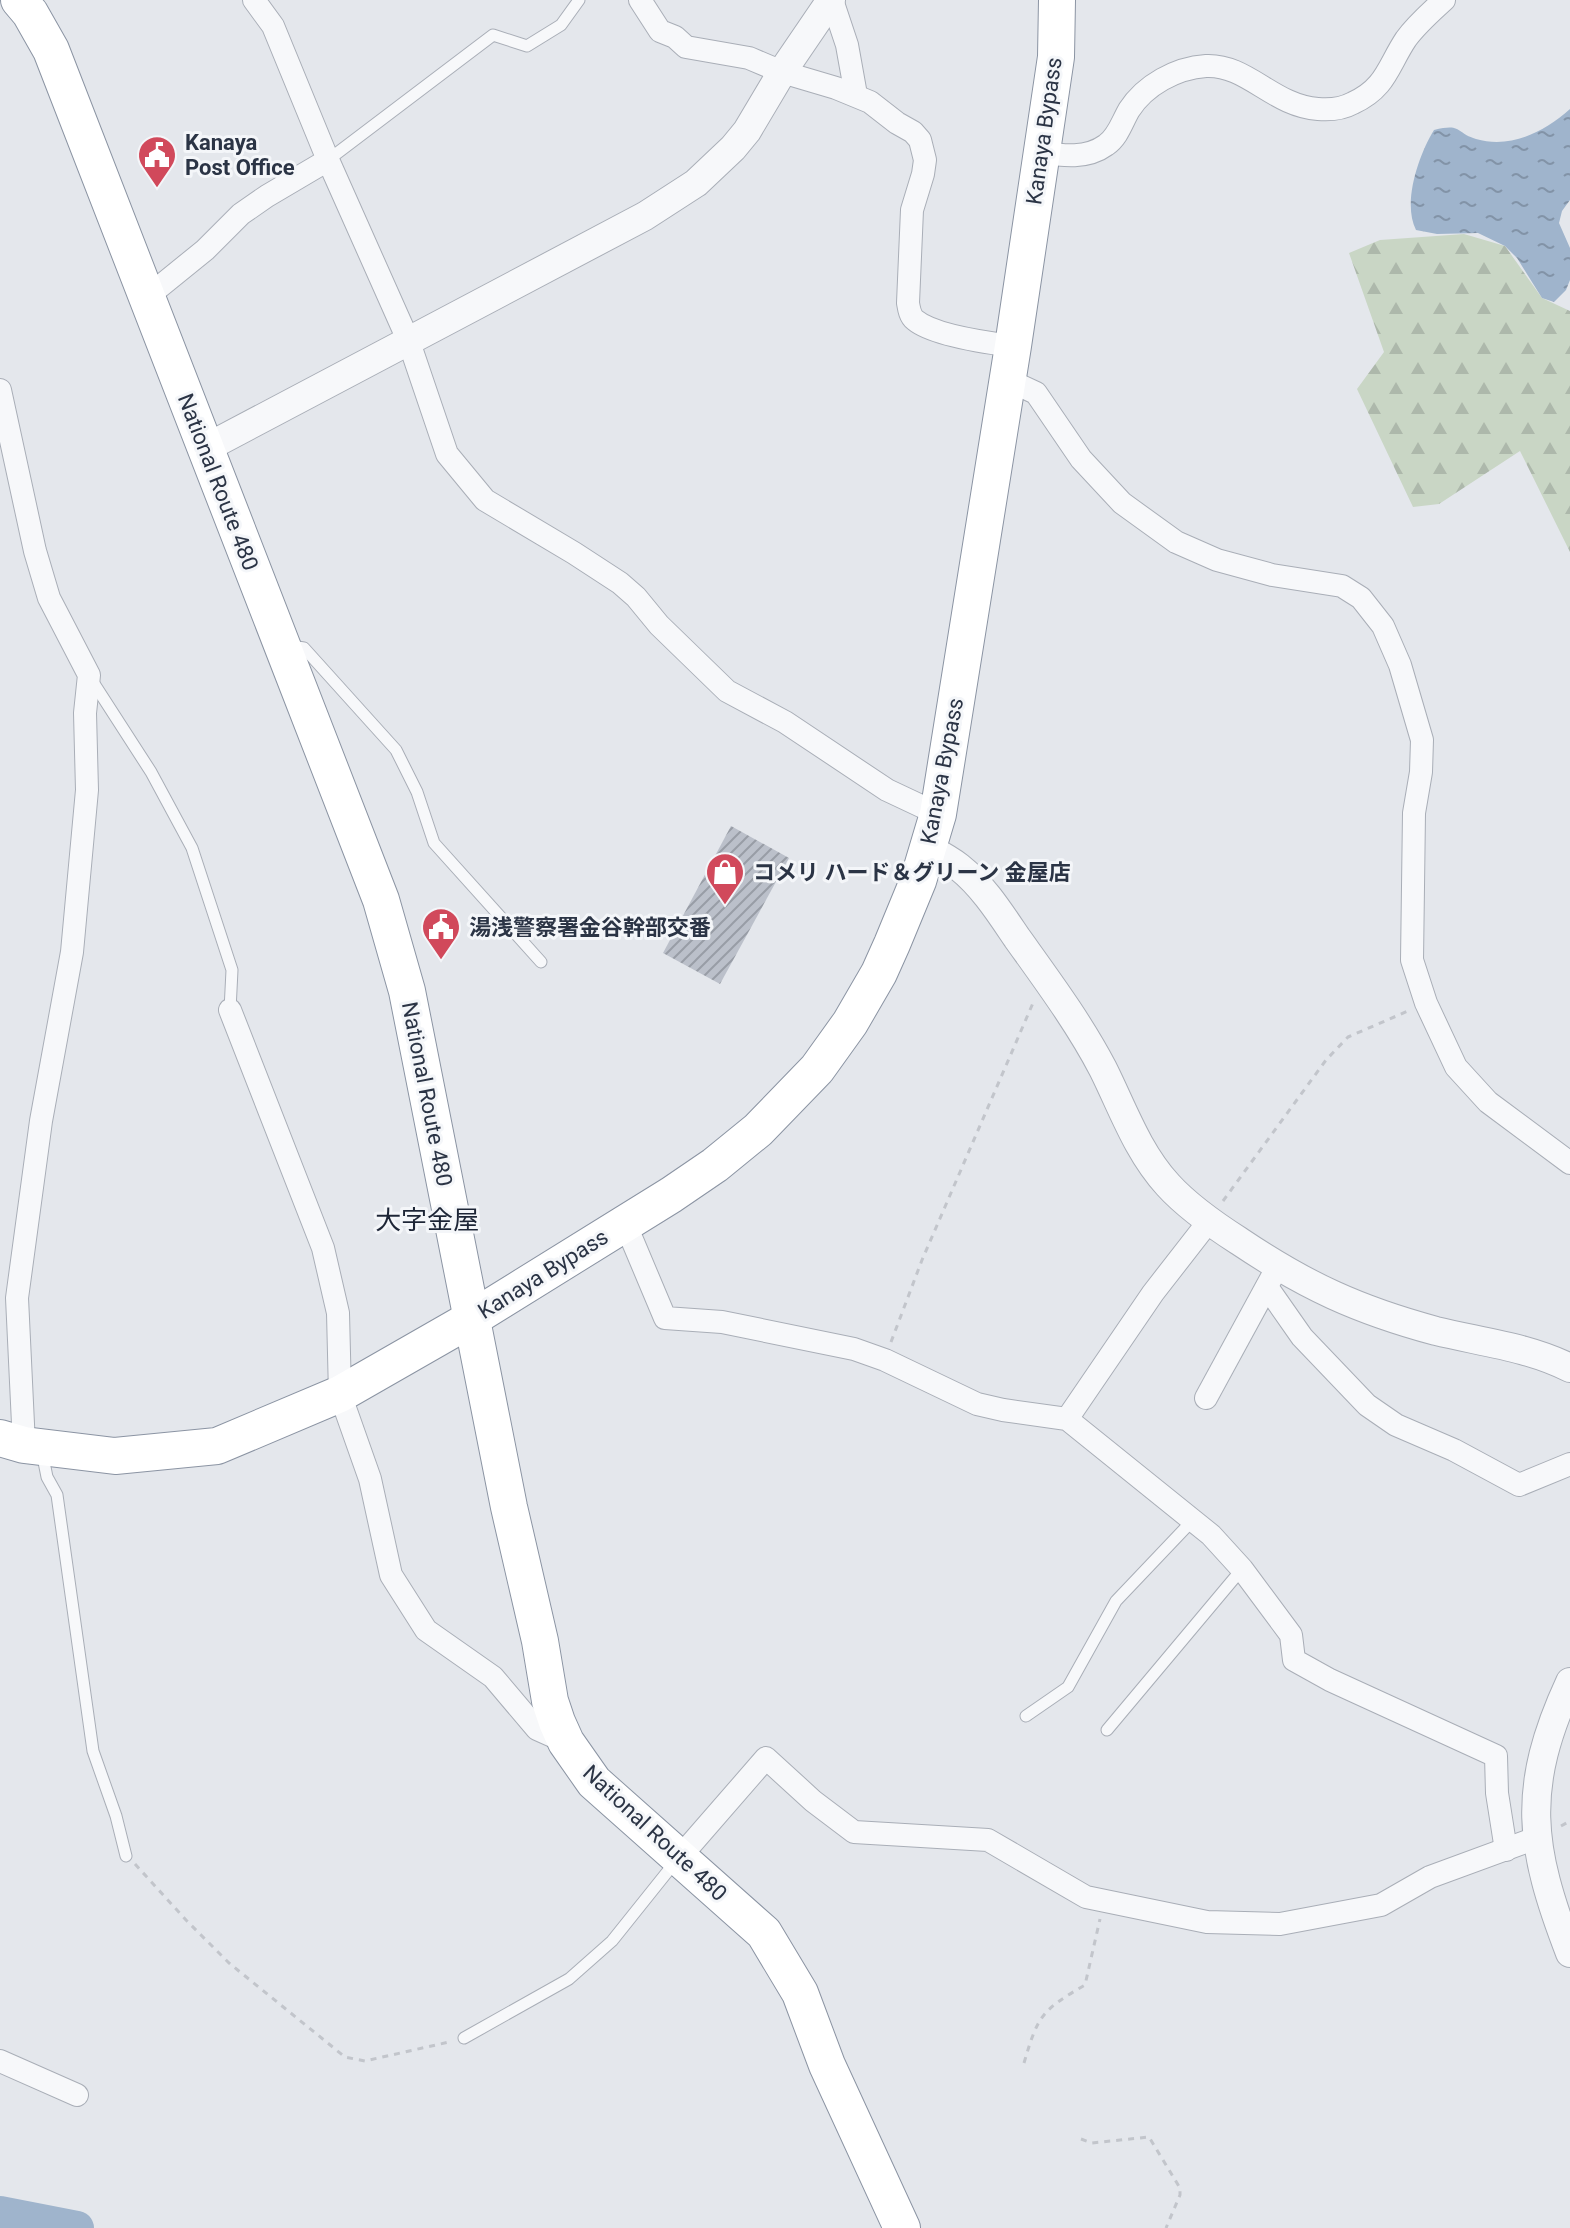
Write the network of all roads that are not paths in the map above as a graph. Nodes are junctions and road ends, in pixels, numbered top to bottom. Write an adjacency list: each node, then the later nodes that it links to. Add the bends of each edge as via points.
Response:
1 (254, 0): 11 (street, via 273,26)
2 (579, 0): 11 (lane, via 561,25 527,46 493,35)
3 (640, 0): 8 (street, via 660,31 686,47 749,58)
4 (831, 0): 8 (street); 9 (street, via 847,45)
5 (1057, 0): 10 (highway, Kanaya Bypass, via 1056,57)
6 (1444, 0): 10 (street, via 1404,42 1375,90 1350,105 1330,110 1294,106 1241,74 1207,66 1153,85 1130,108 1107,145 1074,156)
7 (29, 8): 12 (highway, National Route 480, via 51,50)
8 (782, 72): 9 (street); 13 (street, via 747,131 696,183 645,216)
9 (856, 95): 14 (street, via 913,132 924,150 909,237 910,313 936,330 986,342)
10 (1041, 152): 14 (highway, Kanaya Bypass)
11 (328, 160): 12 (street, via 241,214); 13 (street)
12 (147, 297): 16 (highway, National Route 480)
13 (409, 342): 16 (street); 19 (street, via 447,454 485,500 620,583 727,691 785,722 887,790)
14 (1010, 363): 19 (highway, Kanaya Bypass); 23 (street, via 1081,459 1122,503 1176,542 1272,575 1342,586 1361,598 1383,626 1422,740 1414,813 1412,960 1426,1003 1456,1067 1488,1102)
15 (0, 390): 18 (street, via 49,598)
16 (206, 448): 17 (highway, National Route 480)
17 (282, 645): 21 (lane, via 304,648 396,750 434,843); 27 (highway, National Route 480, via 381,900 407,991)
18 (89, 675): 22 (lane, via 192,848 232,970); 32 (street, via 87,790 72,952 41,1121 17,1298)
19 (938, 814): 20 (highway, Kanaya Bypass)
20 (928, 848): 24 (street, via 959,867 993,904 1069,1013 1139,1146 1168,1186); 25 (highway, Kanaya Bypass, via 879,973 817,1069 715,1165)
21 (541, 962)
22 (230, 1010): 29 (street, via 323,1248 338,1313)
23 (1570, 1163)
24 (1209, 1221): 26 (street); 31 (street)
25 (625, 1223): 27 (highway, Kanaya Bypass); 31 (street, via 665,1318 749,1326 854,1349 977,1404)
26 (1272, 1276): 28 (street, via 1314,1287 1371,1312); 30 (street); 33 (street, via 1302,1337 1367,1405 1396,1425 1519,1485)
27 (471, 1319): 29 (highway, Kanaya Bypass); 39 (highway, National Route 480, via 550,1701)
28 (1570, 1368)
29 (340, 1394): 32 (highway, Kanaya Bypass, via 217,1446 115,1456); 39 (street, via 370,1479 391,1575 426,1630 493,1677 537,1729)
30 (1206, 1398)
31 (1067, 1419): 34 (street)
32 (21, 1443): 42 (lane, via 57,1495 93,1751)
33 (1570, 1464)
34 (1193, 1520): 35 (street); 37 (lane, via 1116,1601 1068,1687)
35 (1242, 1569): 38 (lane); 41 (street, via 1291,1635 1294,1660 1496,1756)
36 (1570, 1682): 40 (street, via 1541,1760)
37 (1026, 1716)
38 (1107, 1730)
39 (566, 1742): 43 (highway, National Route 480, via 594,1782)
40 (1536, 1838): 41 (street); 44 (street)
41 (1506, 1850): 43 (street, via 1430,1877 1381,1905 1280,1924 1207,1922 1086,1897 988,1840 854,1832 766,1758)
42 (126, 1856)
43 (679, 1858): 45 (lane, via 612,1941 569,1979); 48 (highway, National Route 480, via 764,1933 800,1993)
44 (1570, 1953)
45 (464, 2038)
46 (0, 2061): 47 (street)
47 (77, 2095)
48 (902, 2228)

